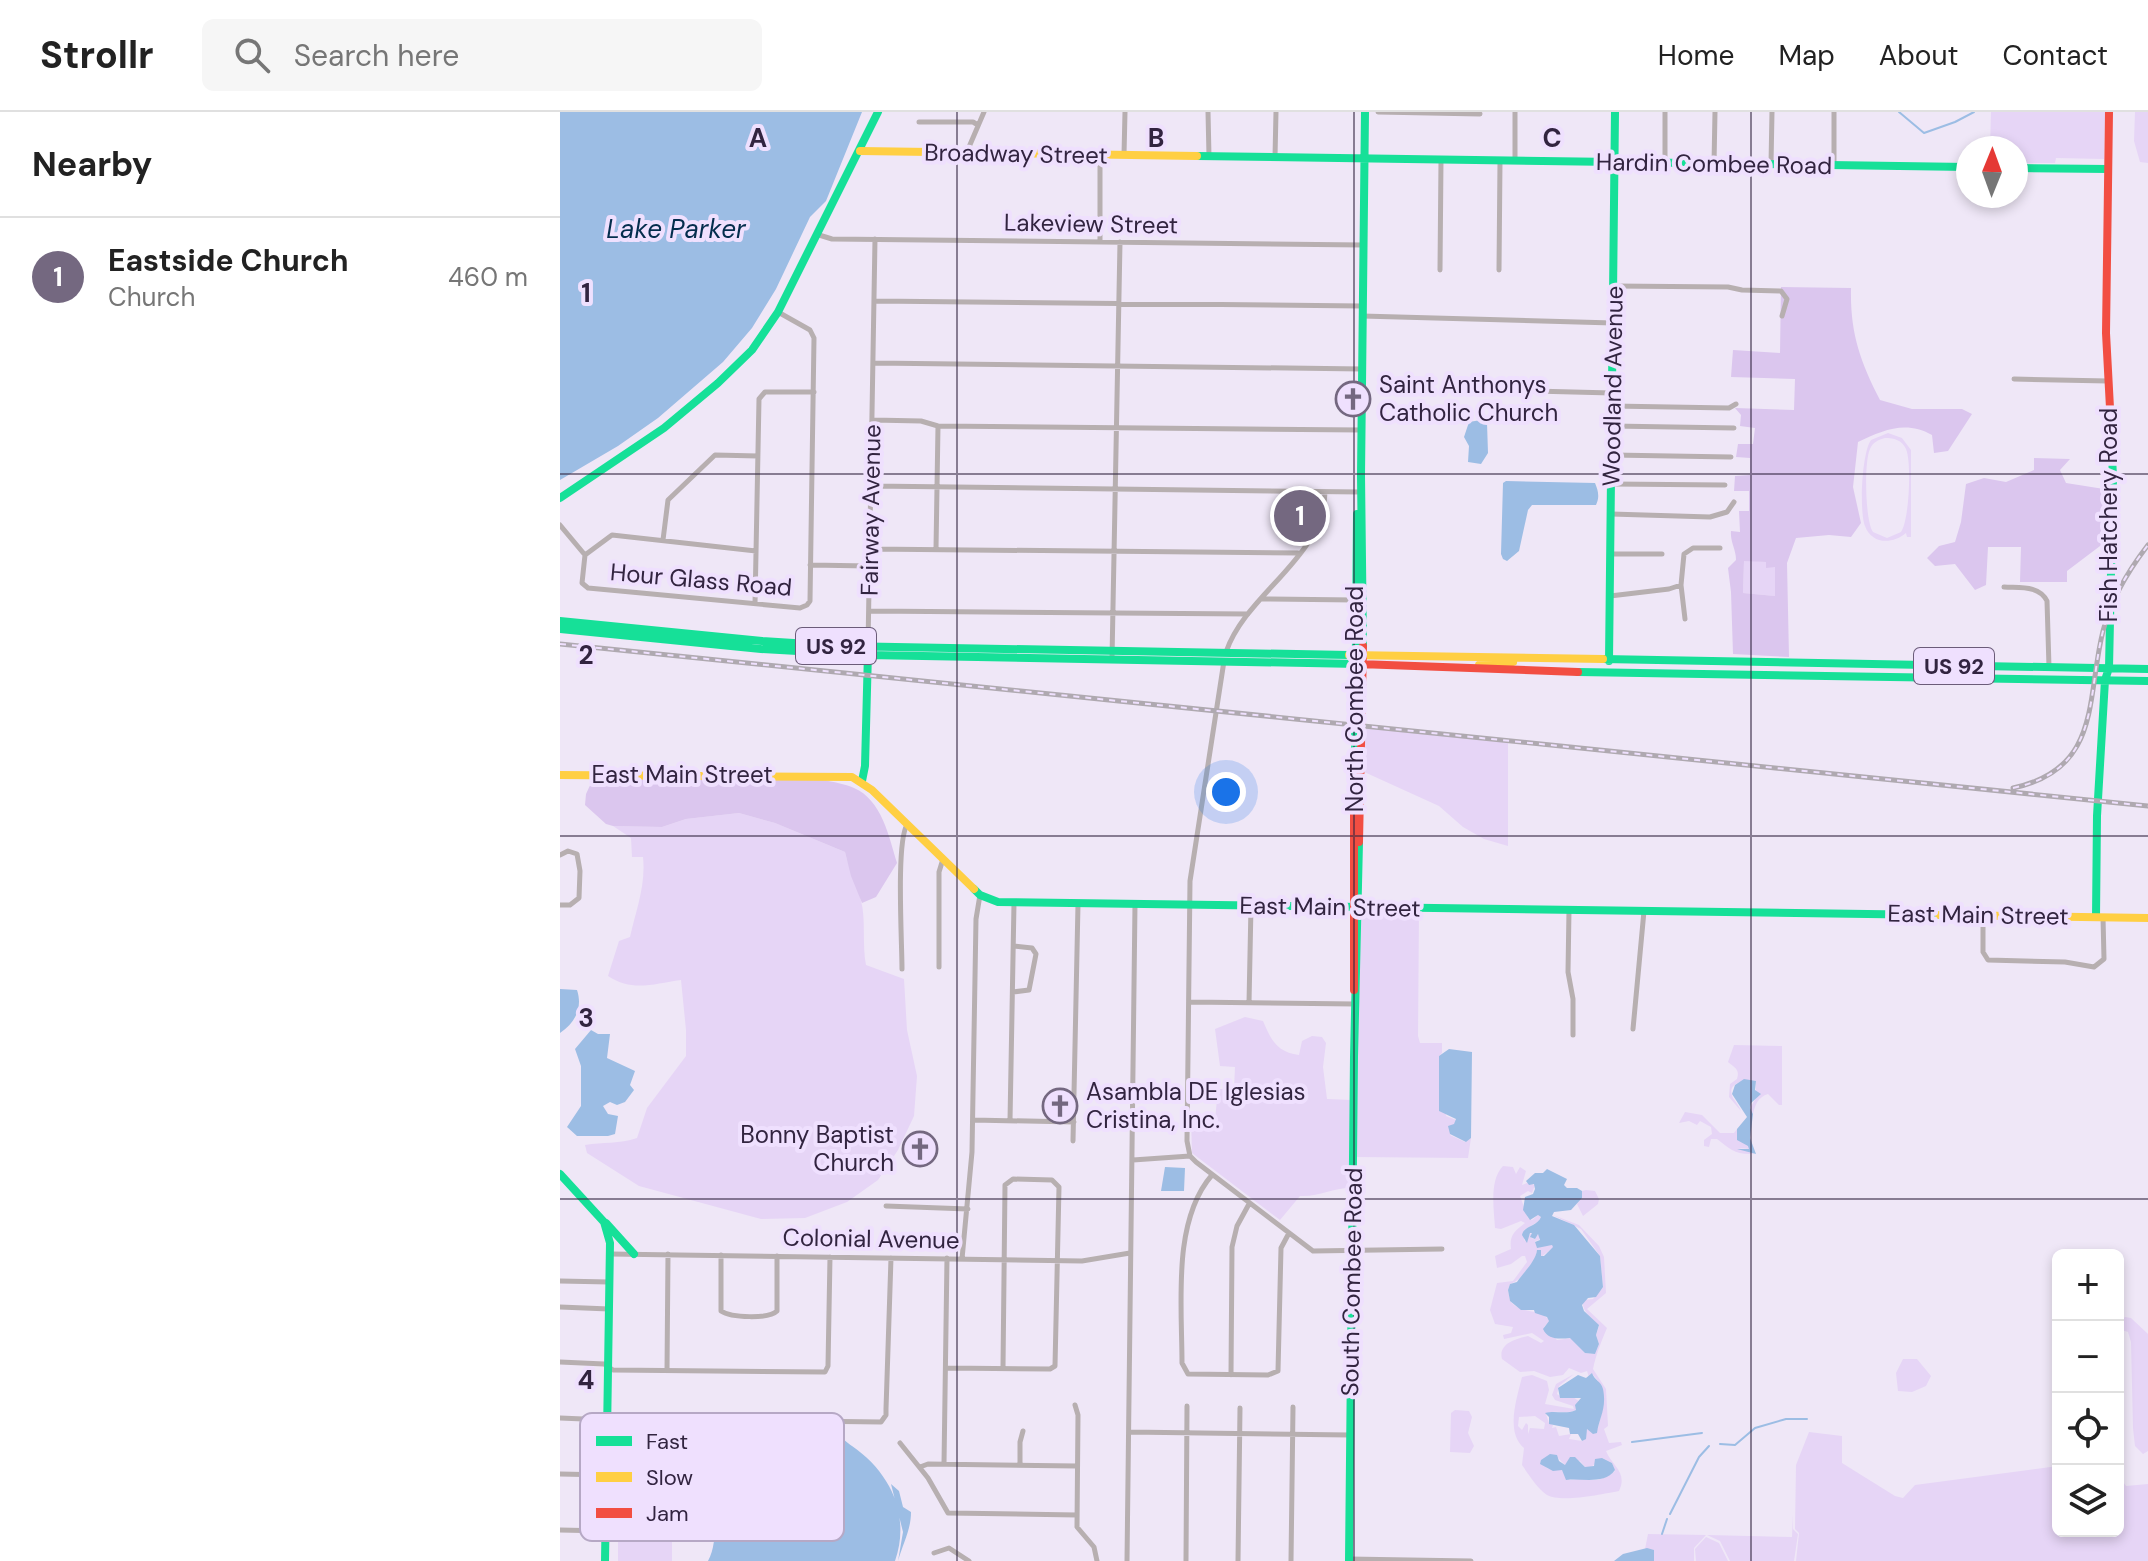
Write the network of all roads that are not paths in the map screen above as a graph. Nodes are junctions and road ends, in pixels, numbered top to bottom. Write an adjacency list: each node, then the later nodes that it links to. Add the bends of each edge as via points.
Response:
1 (878, 112): 18 (main road)
2 (984, 112): 17 (street)
3 (1125, 112): 21 (street)
4 (1208, 112): 22 (street)
5 (1276, 112): 23 (street)
6 (1366, 112): 24 (main road, North Combee Road)
7 (1378, 112): 15 (street)
8 (1515, 112): 27 (street)
9 (1615, 112): 28 (main road, Woodland Avenue)
10 (1665, 112): 29 (street)
11 (1715, 112): 30 (street)
12 (1772, 112): 31 (street)
13 (1834, 112): 32 (street)
14 (2109, 112): 35 (main road, Fish Hatchery Road)
15 (1480, 114)
16 (919, 122): 17 (street)
17 (978, 125): 19 (street)
18 (860, 151): 19 (main road, Broadway Street); 36 (main road)
19 (965, 155): 20 (main road, Broadway Street)
20 (1100, 155): 21 (main road, Broadway Street); 38 (street)
21 (1124, 156): 22 (main road, Broadway Street)
22 (1209, 157): 23 (main road, Broadway Street)
23 (1275, 158): 24 (main road, Broadway Street)
24 (1364, 159): 25 (main road, Hardin Combee Road); 40 (main road, North Combee Road)
25 (1441, 160): 26 (main road, Hardin Combee Road); 41 (street)
26 (1500, 161): 27 (main road, Hardin Combee Road); 42 (street)
27 (1515, 162): 28 (main road, Hardin Combee Road)
28 (1615, 163): 29 (main road, Hardin Combee Road); 43 (main road, Woodland Avenue)
29 (1665, 163): 30 (main road, Hardin Combee Road)
30 (1714, 164): 31 (main road, Hardin Combee Road)
31 (1771, 164): 32 (main road, Hardin Combee Road)
32 (1834, 165): 33 (main road, Hardin Combee Road)
33 (1956, 167)
34 (2028, 168): 35 (main road)
35 (2108, 169): 55 (main road, Fish Hatchery Road)
36 (819, 235): 37 (street, Lakeview Street); 47 (main road)
37 (875, 239): 38 (street, Lakeview Street); 44 (street, Fairway Avenue)
38 (1100, 242): 39 (street, Lakeview Street)
39 (1120, 242): 40 (street, Lakeview Street); 45 (street)
40 (1363, 245): 46 (main road, North Combee Road)
41 (1440, 270)
42 (1499, 270)
43 (1614, 286): 49 (street, via 1781,291 1787,299); 50 (main road, Woodland Avenue)
44 (874, 301): 45 (street); 51 (street, Fairway Avenue)
45 (1119, 304): 46 (street); 52 (street)
46 (1362, 306): 48 (main road, North Combee Road)
47 (778, 312): 57 (street, Hour Glass Road, via 810,330 814,338); 77 (main road, via 752,350 718,383 623,458)
48 (1362, 316): 50 (street); 53 (main road, North Combee Road)
49 (1782, 316)
50 (1613, 323): 58 (main road, Woodland Avenue)
51 (874, 363): 52 (street); 61 (street, Fairway Avenue)
52 (1117, 365): 53 (street); 64 (street)
53 (1362, 369): 66 (main road, North Combee Road)
54 (2014, 379): 55 (street)
55 (2108, 381): 115 (main road, Fish Hatchery Road, via 2113,478)
56 (1491, 390): 58 (street)
57 (814, 392): 68 (street, via 765,392 759,399); 91 (street, Hour Glass Road)
58 (1612, 393): 60 (main road, Woodland Avenue)
59 (1736, 404): 60 (street)
60 (1612, 406): 63 (main road, Woodland Avenue)
61 (873, 420): 62 (street); 72 (street, Fairway Avenue)
62 (938, 426): 64 (street); 73 (street)
63 (1612, 426): 65 (street); 67 (main road, Woodland Avenue)
64 (1116, 428): 66 (street); 74 (street)
65 (1734, 428)
66 (1362, 430): 76 (main road, North Combee Road)
67 (1612, 455): 69 (street); 70 (main road, Woodland Avenue)
68 (758, 456): 81 (street, via 715,455 668,500); 85 (street)
69 (1731, 457)
70 (1611, 484): 71 (street); 79 (main road, Woodland Avenue)
71 (1725, 485)
72 (871, 486): 73 (street); 83 (street, Fairway Avenue)
73 (938, 487): 74 (street); 84 (street)
74 (1116, 489): 75 (street); 86 (street)
75 (1325, 492): 76 (street); 87 (street, via 1318,527)
76 (1361, 492): 97 (main road, North Combee Road); 110 (main road, North Combee Road)
77 (560, 498)
78 (1734, 502): 79 (street, via 1727,512 1710,517)
79 (1611, 514): 88 (main road, Woodland Avenue)
80 (560, 525): 90 (street)
81 (663, 540): 85 (street, Hour Glass Road); 90 (street, Hour Glass Road, via 612,535)
82 (1720, 548): 93 (street, via 1686,551)
83 (870, 549): 84 (street); 92 (street, Fairway Avenue)
84 (936, 549): 86 (street)
85 (756, 551): 98 (street)
86 (1114, 551): 87 (street); 100 (street)
87 (1298, 553): 96 (street)
88 (1611, 554): 89 (street); 95 (main road, Woodland Avenue)
89 (1662, 554)
90 (585, 555): 98 (street, Hour Glass Road, via 582,583 588,588)
91 (810, 565): 92 (street); 98 (street, Hour Glass Road, via 807,605)
92 (869, 566): 99 (street, Fairway Avenue)
93 (1681, 585): 95 (street); 102 (street)
94 (2004, 587): 114 (street, via 2034,589 2047,601)
95 (1610, 596): 111 (main road, Woodland Avenue)
96 (1262, 599): 97 (street); 101 (street)
97 (1355, 600): 110 (main road, North Combee Road)
98 (755, 604)
99 (869, 611): 100 (street); 106 (street, Fairway Avenue)
100 (1113, 613): 101 (street); 107 (street)
101 (1248, 614): 108 (street)
102 (1685, 619)
103 (560, 621): 105 (main road, US 92)
104 (560, 629): 105 (main road, US 92)
105 (640, 633): 106 (main road, US 92)
106 (868, 651): 107 (main road, US 92); 125 (main road, Fairway Avenue)
107 (1112, 655): 108 (main road, US 92); 108 (main road, US 92)
108 (1224, 657): 110 (main road, US 92); 133 (street)
109 (1521, 659): 110 (main road, US 92); 111 (main road, US 92); 117 (main road)
110 (1359, 660): 117 (main road, US 92); 136 (main road, North Combee Road)
111 (1609, 661): 112 (main road, US 92); 118 (main road); 119 (main road)
112 (1794, 664): 113 (main road, US 92); 120 (main road)
113 (1830, 664): 114 (main road, US 92); 120 (main road); 121 (main road)
114 (2049, 668): 115 (main road, US 92)
115 (2109, 668): 116 (main road, US 92); 122 (main road, Fish Hatchery Road)
116 (2148, 669)
117 (1473, 670): 118 (main road, US 92)
118 (1565, 672): 119 (main road, US 92)
119 (1642, 673): 120 (main road, US 92)
120 (1812, 676): 121 (main road, US 92)
121 (1844, 677): 122 (main road, US 92)
122 (2105, 680): 123 (main road, US 92); 140 (main road, Fish Hatchery Road, via 2097,816)
123 (2148, 681)
124 (560, 775): 125 (main road, East Main Street, via 844,776)
125 (862, 781): 126 (main road)
126 (907, 825): 128 (main road); 144 (street, via 902,853)
127 (560, 855): 134 (street, via 577,854 580,893 575,903)
128 (943, 859): 129 (main road); 143 (street)
129 (980, 895): 130 (main road, East Main Street); 151 (street)
130 (1014, 903): 131 (main road, East Main Street); 142 (street)
131 (1078, 904): 132 (main road, East Main Street); 153 (street)
132 (1135, 904): 133 (main road, East Main Street); 156 (street)
133 (1189, 905): 135 (main road, East Main Street); 146 (street)
134 (560, 906)
135 (1251, 906): 136 (main road, East Main Street); 147 (street)
136 (1356, 907): 137 (main road, East Main Street); 148 (main road, South Combee Road)
137 (1569, 910): 138 (main road, East Main Street); 150 (street)
138 (1644, 911): 139 (main road, East Main Street); 149 (street)
139 (1983, 915): 140 (main road, East Main Street); 140 (street, via 1983,952 1988,960 2094,967 2104,959)
140 (2100, 917): 141 (main road, East Main Street)
141 (2148, 918)
142 (1014, 946): 145 (street); 145 (street, via 1032,948 1036,954 1029,990)
143 (939, 967)
144 (902, 969)
145 (1013, 992): 152 (street)
146 (1189, 1002): 147 (street); 155 (street)
147 (1249, 1003): 148 (street)
148 (1355, 1004): 165 (main road, South Combee Road)
149 (1633, 1029)
150 (1573, 1035)
151 (973, 1120): 152 (street); 161 (street)
152 (1010, 1121): 153 (street)
153 (1074, 1122): 154 (street)
154 (1073, 1141)
155 (1190, 1156): 156 (street); 158 (street)
156 (1133, 1160): 166 (street)
157 (560, 1174): 162 (main road)
158 (1212, 1175): 159 (street); 187 (street, via 1193,1203 1184,1236 1184,1371)
159 (1249, 1204): 163 (street); 187 (street, via 1232,1247)
160 (886, 1206): 161 (street)
161 (968, 1209): 175 (street)
162 (604, 1222): 167 (main road); 168 (main road)
163 (1289, 1233): 165 (street, via 1313,1251); 187 (street, via 1281,1248 1279,1367 1276,1373)
164 (1442, 1249): 165 (street)
165 (1352, 1252): 201 (main road, South Combee Road)
166 (1130, 1253): 177 (street, Colonial Avenue); 197 (street)
167 (610, 1254): 168 (street, Colonial Avenue); 179 (main road)
168 (634, 1254): 169 (street, Colonial Avenue)
169 (668, 1254): 170 (street, Colonial Avenue); 186 (street)
170 (721, 1255): 171 (street, Colonial Avenue); 171 (street, via 721,1311 768,1316 777,1311)
171 (777, 1256): 172 (street, Colonial Avenue)
172 (830, 1257): 173 (street, Colonial Avenue); 186 (street, via 825,1372)
173 (891, 1258): 174 (street, Colonial Avenue); 195 (street, via 884,1419)
174 (947, 1258): 175 (street, Colonial Avenue); 184 (street)
175 (962, 1259): 176 (street, Colonial Avenue)
176 (1004, 1260): 177 (street, Colonial Avenue); 177 (street, via 1005,1185 1010,1180 1052,1180 1059,1191); 185 (street)
177 (1058, 1261): 185 (street, via 1054,1368)
178 (560, 1281): 179 (street)
179 (609, 1282): 181 (main road)
180 (560, 1307): 181 (street)
181 (609, 1309): 183 (main road)
182 (560, 1362): 183 (street)
183 (608, 1367): 186 (street); 192 (main road)
184 (946, 1368): 185 (street); 203 (street)
185 (1003, 1368)
186 (667, 1371)
187 (1231, 1375)
188 (1075, 1405): 205 (street)
189 (1187, 1406): 198 (street)
190 (1293, 1407): 200 (street)
191 (1240, 1408): 199 (street)
192 (607, 1413)
193 (560, 1418): 194 (street)
194 (580, 1420)
195 (844, 1422)
196 (1023, 1431): 204 (street)
197 (1129, 1432): 198 (street); 216 (street)
198 (1187, 1433): 199 (street); 217 (street)
199 (1239, 1434): 200 (street); 218 (street)
200 (1292, 1435): 201 (street); 219 (street)
201 (1350, 1435): 214 (main road, South Combee Road)
202 (900, 1443): 206 (street)
203 (944, 1464): 204 (street); 206 (street)
204 (1020, 1465): 205 (street)
205 (1077, 1466): 209 (street)
206 (920, 1467): 209 (street, via 944,1511)
207 (560, 1474): 208 (street)
208 (580, 1474)
209 (1077, 1515): 215 (street, via 1077,1527 1094,1547)
210 (560, 1530): 211 (street)
211 (580, 1530)
212 (934, 1553): 213 (street, via 949,1548)
213 (969, 1556)
214 (1349, 1560): 220 (street)
215 (1097, 1561)
216 (1127, 1561)
217 (1186, 1561)
218 (1238, 1561)
219 (1291, 1561)
220 (1471, 1561)

